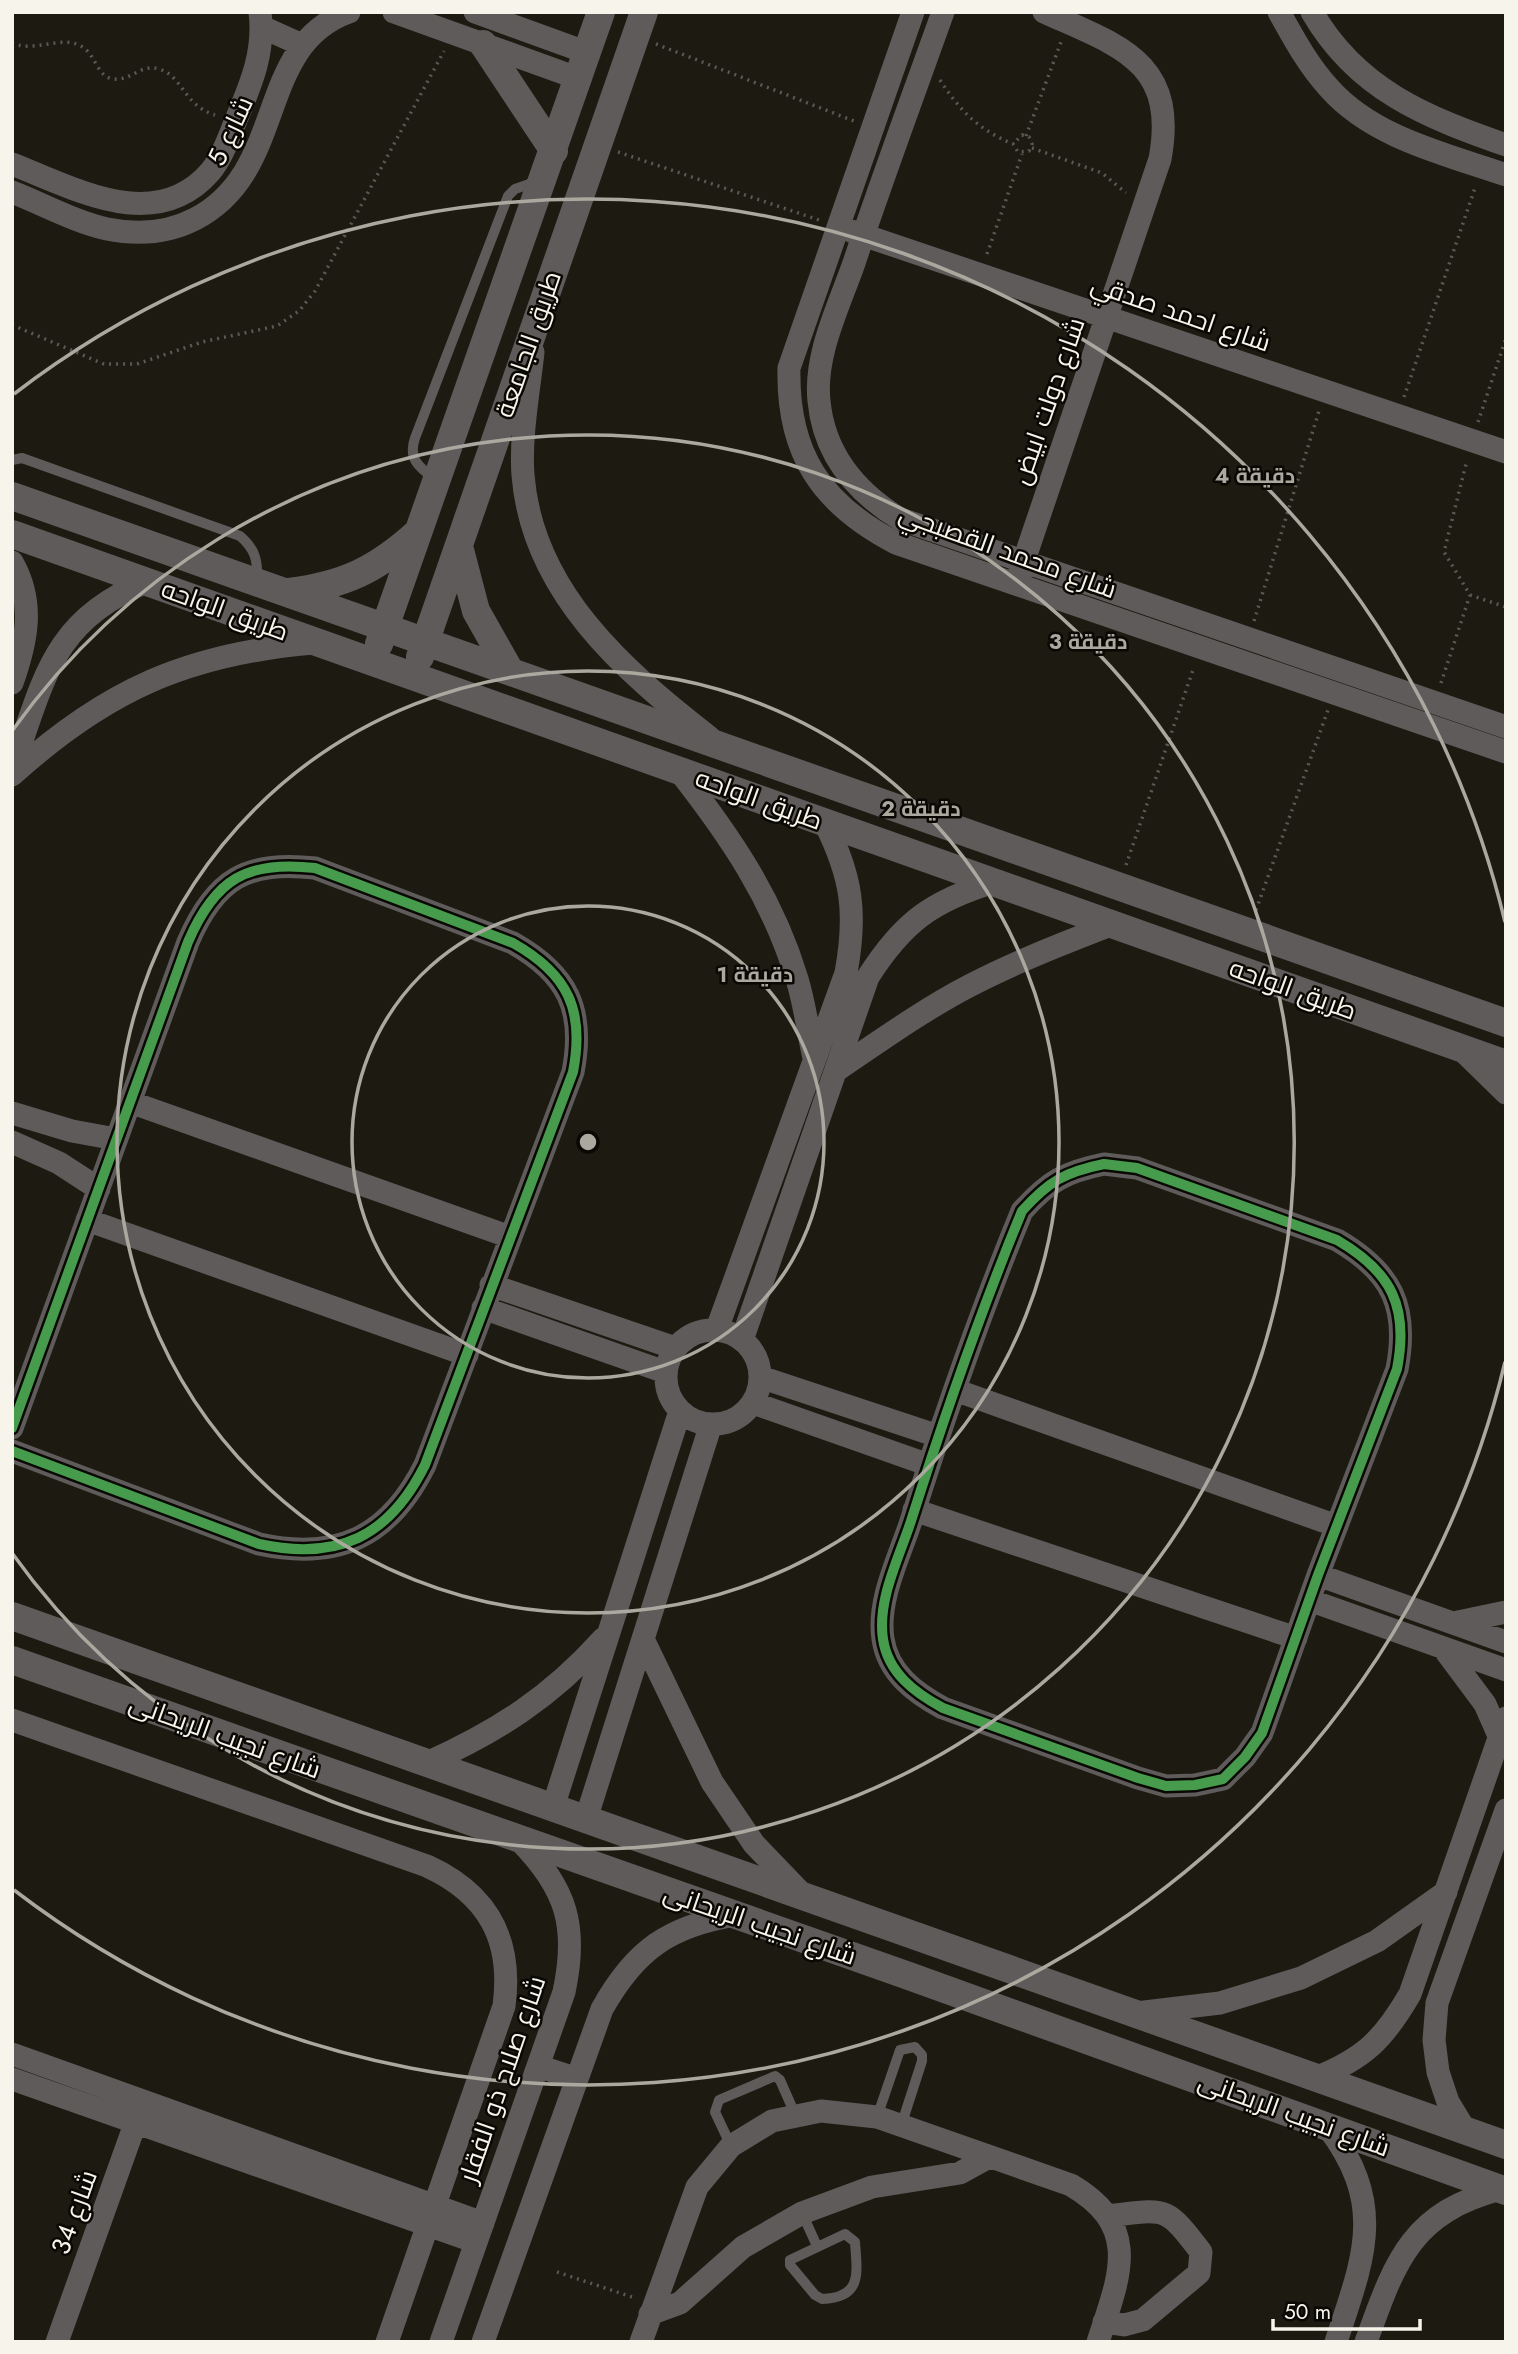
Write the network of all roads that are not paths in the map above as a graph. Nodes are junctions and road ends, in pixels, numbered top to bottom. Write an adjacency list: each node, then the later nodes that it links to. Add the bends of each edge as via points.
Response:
1 (349, 12): 14 (street, شارع 5)
2 (394, 12): 10 (street)
3 (475, 12): 15 (street)
4 (601, 12): 15 (street, طريق الجامعة)
5 (913, 12): 23 (street, شارع محمد القصبجي)
6 (943, 12): 24 (street, شارع محمد القصبجي)
7 (1044, 12): 25 (street, شارع دولت ابيض, via 1125,50 1147,71 1161,99 1166,129 1160,159)
8 (1279, 12): 19 (street, via 1310,65 1365,118 1404,139)
9 (1312, 12): 16 (street, via 1358,71 1400,102)
10 (420, 17): 13 (street)
11 (261, 20): 14 (street); 20 (street, شارع 5, via 257,68 211,172 191,190 167,201 140,205)
12 (639, 24): 26 (street, طريق الجامعة)
13 (483, 44): 15 (street); 17 (street)
14 (302, 45): 22 (street, شارع 5, via 283,78 246,174 208,212 158,232 104,229)
15 (584, 66): 17 (street, طريق الجامعة)
16 (1506, 145)
17 (554, 151): 30 (street, طريق الجامعة)
18 (12, 164): 20 (street, شارع 5)
19 (1506, 175)
20 (89, 193): 22 (street)
21 (18, 198): 22 (street, شارع 5)
22 (79, 219)
23 (838, 226): 24 (street, شارع احمد صدقي); 34 (street, شارع محمد القصبجي, via 789,368 788,399 805,459 836,502 896,543)
24 (863, 235): 25 (street, شارع احمد صدقي); 34 (street, شارع محمد القصبجي, via 820,370 824,430 836,458 874,503)
25 (1106, 317): 27 (street, شارع احمد صدقي); 34 (street, شارع دولت ابيض)
26 (535, 324): 32 (street, طريق الجامعة); 46 (street, via 522,472 528,516 543,558 603,644 628,671)
27 (1506, 452)
28 (12, 460): 36 (lane, via 22,458 240,536 258,563)
29 (12, 496): 36 (street, طريق الواحه)
30 (419, 531): 37 (street, via 358,576); 38 (street, طريق الجامعة)
31 (12, 534): 35 (street, طريق الواحه)
32 (459, 544): 40 (street, طريق الجامعة); 42 (street, via 476,611)
33 (12, 562): 44 (street, via 22,579 29,615)
34 (1020, 574): 45 (street, شارع محمد القصبجي, via 1249,640); 47 (street, شارع محمد القصبجي, via 1200,649)
35 (146, 582): 39 (street, طريق الواحه); 48 (street, via 100,605 69,633 52,659)
36 (257, 582): 37 (street, طريق الواحه)
37 (285, 592): 38 (street, طريق الواحه)
38 (385, 628): 40 (street, طريق الواحه); 41 (street, طريق الجامعة)
39 (317, 642): 41 (street, طريق الواحه); 50 (street, via 204,660 150,680 99,706)
40 (425, 642): 42 (street, طريق الواحه); 43 (street, طريق الجامعة)
41 (373, 662): 43 (street, طريق الواحه)
42 (510, 671): 46 (street, طريق الواحه)
43 (413, 676): 49 (street, طريق الواحه)
44 (12, 683)
45 (1506, 727)
46 (719, 746): 54 (street, طريق الواحه)
47 (1506, 752)
48 (12, 769)
49 (679, 771): 51 (street, طريق الواحه); 56 (street, via 729,834 768,904 797,979)
50 (12, 775)
51 (825, 823): 52 (street, طريق الواحه); 56 (street, via 849,883 853,934 846,973)
52 (994, 883): 53 (street, طريق الواحه); 58 (street, via 955,894 919,914 890,943 868,977)
53 (1112, 924): 55 (street, طريق الواحه); 58 (street, via 969,986)
54 (1506, 1023)
55 (1460, 1048): 57 (street, طريق الواحه); 59 (street)
56 (814, 1058): 69 (street)
57 (1506, 1064)
58 (837, 1070): 70 (street)
59 (1506, 1093)
60 (130, 1101): 62 (street); 66 (street); 66 (street, via 201,912 222,887 251,871 282,864 315,868 513,943 541,958 562,982 575,1010 578,1031 573,1072)
61 (12, 1113): 62 (street)
62 (116, 1139): 64 (street)
63 (12, 1142): 64 (street, via 59,1163)
64 (99, 1189): 65 (street)
65 (87, 1220): 72 (street); 79 (street)
66 (510, 1237): 67 (street)
67 (491, 1285): 68 (street); 71 (street)
68 (484, 1308): 72 (street); 73 (street)
69 (717, 1329): 70 (street); 71 (street, via 687,1337)
70 (742, 1339): 74 (street, via 758,1362)
71 (675, 1348): 73 (street)
72 (467, 1355): 81 (street, via 410,1495 378,1527 327,1549 293,1552 259,1544)
73 (665, 1372): 77 (street, via 668,1393)
74 (760, 1377): 76 (street); 80 (street)
75 (955, 1390): 80 (street); 84 (street); 84 (street, via 1022,1212 1044,1187 1072,1171 1104,1164 1137,1168 1337,1240 1364,1256 1386,1279 1399,1308 1401,1349)
76 (753, 1403): 78 (street, via 735,1419); 82 (street)
77 (680, 1411): 78 (street); 90 (street)
78 (711, 1424): 92 (street)
79 (12, 1428)
80 (938, 1436): 82 (street)
81 (12, 1451)
82 (929, 1465): 83 (street)
83 (914, 1510): 91 (street); 91 (street, via 883,1609 883,1640 894,1670 915,1693 943,1708 1138,1778 1166,1786 1223,1779 1262,1733)
84 (1337, 1525): 85 (street)
85 (1318, 1575): 86 (street); 89 (street)
86 (1309, 1600): 91 (street); 94 (street)
87 (1506, 1612): 89 (street)
88 (12, 1616): 99 (street, شارع نجيب الريحانى)
89 (1453, 1623): 93 (street)
90 (610, 1631): 99 (street, via 572,1673 528,1709 480,1739); 100 (street)
91 (1296, 1638)
92 (643, 1639): 102 (street); 105 (street, via 712,1782 754,1843)
93 (1506, 1642)
94 (1444, 1649): 96 (street); 98 (street)
95 (12, 1660): 103 (street, شارع نجيب الريحانى)
96 (1506, 1670)
97 (12, 1720): 129 (street, via 427,1866 465,1887 480,1903 504,1952 504,2006)
98 (1502, 1727): 104 (street)
99 (427, 1763): 100 (street, شارع نجيب الريحانى)
100 (553, 1807): 102 (street, شارع نجيب الريحانى)
101 (1506, 1810): 110 (street)
102 (586, 1819): 105 (street, شارع نجيب الريحانى)
103 (520, 1841): 106 (street, شارع نجيب الريحانى); 113 (street, شارع صلاح ذو الفقار, via 550,1875 570,1926 571,1959 564,1992)
104 (1446, 1892): 109 (street); 111 (street, via 1377,1941 1301,1979 1220,2003)
105 (805, 1897): 107 (street, شارع نجيب الريحانى)
106 (736, 1915): 108 (street, شارع نجيب الريحانى); 116 (street, via 702,1921 670,1934 642,1953 602,2008)
107 (918, 1937): 108 (street); 111 (street, شارع نجيب الريحانى)
108 (906, 1975): 122 (street, شارع نجيب الريحانى)
109 (1410, 1994): 110 (street); 114 (street, via 1390,2028 1369,2050)
110 (1437, 2003): 123 (street, via 1434,2040 1438,2071 1448,2102)
111 (1136, 2013): 114 (street, شارع نجيب الريحانى)
112 (12, 2054): 117 (street)
113 (538, 2066): 116 (street); 131 (street, شارع صلاح ذو الفقار)
114 (1315, 2078): 123 (street, شارع نجيب الريحانى)
115 (12, 2079): 120 (street)
116 (577, 2079): 138 (street)
117 (144, 2101): 120 (street, شارع 34); 129 (street)
118 (795, 2114): 119 (street, via 821,2111); 125 (street, via 772,2121); 125 (lane, via 775,2076 719,2100 715,2112)
119 (877, 2117): 121 (street); 121 (lane, via 900,2050 915,2047 922,2061)
120 (136, 2123): 129 (street); 135 (street, شارع 34)
121 (901, 2126): 126 (street)
122 (1327, 2126): 127 (street, شارع نجيب الريحانى); 140 (street, via 1355,2173 1366,2227 1362,2264)
123 (1465, 2130): 124 (street, شارع نجيب الريحانى)
124 (1506, 2145)
125 (731, 2146): 133 (street, via 696,2187)
126 (989, 2157): 128 (street, via 960,2173 872,2187); 130 (street, via 1071,2185 1092,2198)
127 (1503, 2190): 141 (street, via 1452,2207 1413,2240 1390,2274)
128 (802, 2213): 132 (lane); 133 (street, via 743,2248 680,2303)
129 (431, 2215): 131 (street); 136 (street)
130 (1108, 2216): 134 (street, via 1121,2253 1120,2273); 134 (street, via 1154,2211 1170,2214 1203,2259 1195,2279 1143,2320)
131 (479, 2232): 137 (street, شارع صلاح ذو الفقار)
132 (817, 2246): 132 (lane, via 845,2234 854,2239 858,2277 852,2289 822,2299 790,2265 791,2258)
133 (652, 2309): 139 (street)
134 (1101, 2332)
135 (57, 2342)
136 (387, 2342)
137 (441, 2342)
138 (483, 2342)
139 (641, 2342)
140 (1336, 2342)
141 (1366, 2342)

